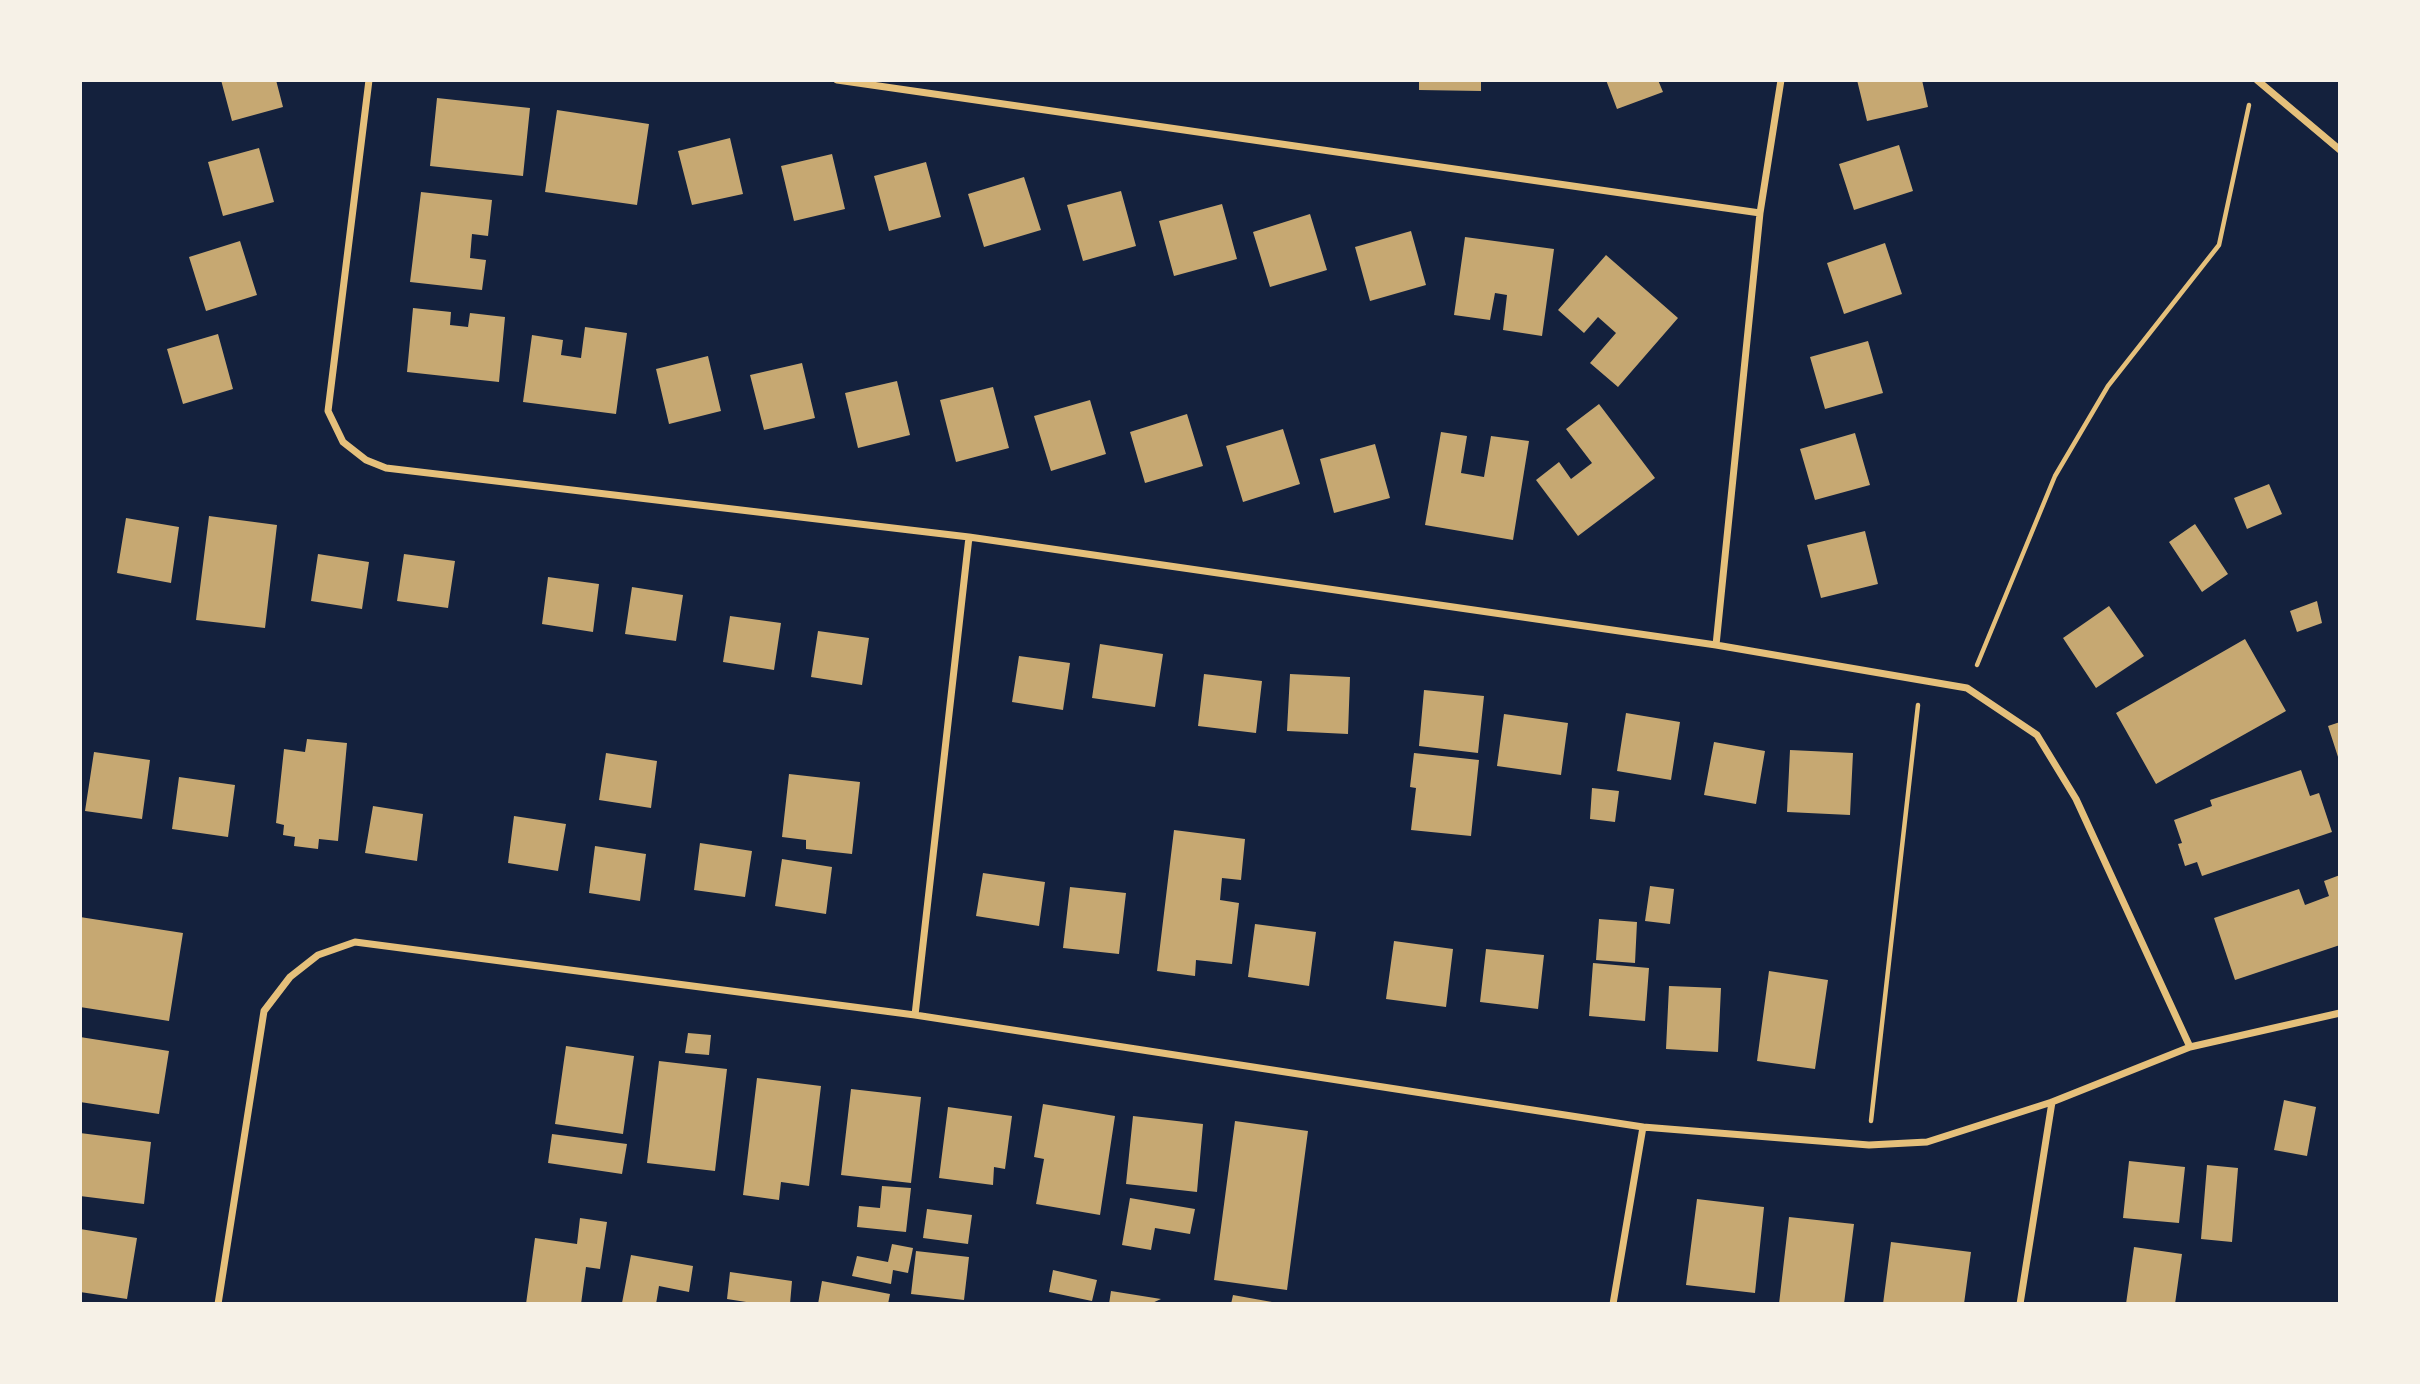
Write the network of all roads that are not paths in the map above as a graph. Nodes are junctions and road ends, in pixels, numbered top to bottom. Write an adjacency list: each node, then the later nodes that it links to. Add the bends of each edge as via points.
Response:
1 (369, 80): 7 (street, via 328,411 343,442 366,460 386,468)
2 (837, 80): 6 (street)
3 (1781, 80): 6 (street)
4 (2258, 80): 5 (street)
5 (2340, 150)
6 (1760, 213): 8 (street)
7 (968, 537): 8 (street); 10 (street)
8 (1716, 645): 11 (street, via 1967,688 2037,735 2076,799)
9 (2340, 1013): 11 (street)
10 (915, 1015): 13 (street); 14 (street, via 355,942 318,955 290,977 264,1010)
11 (2190, 1047): 12 (street)
12 (2052, 1102): 13 (street, via 1927,1142 1868,1145); 16 (street)
13 (1643, 1127): 15 (street)
14 (218, 1304)
15 (1613, 1304)
16 (2020, 1304)

